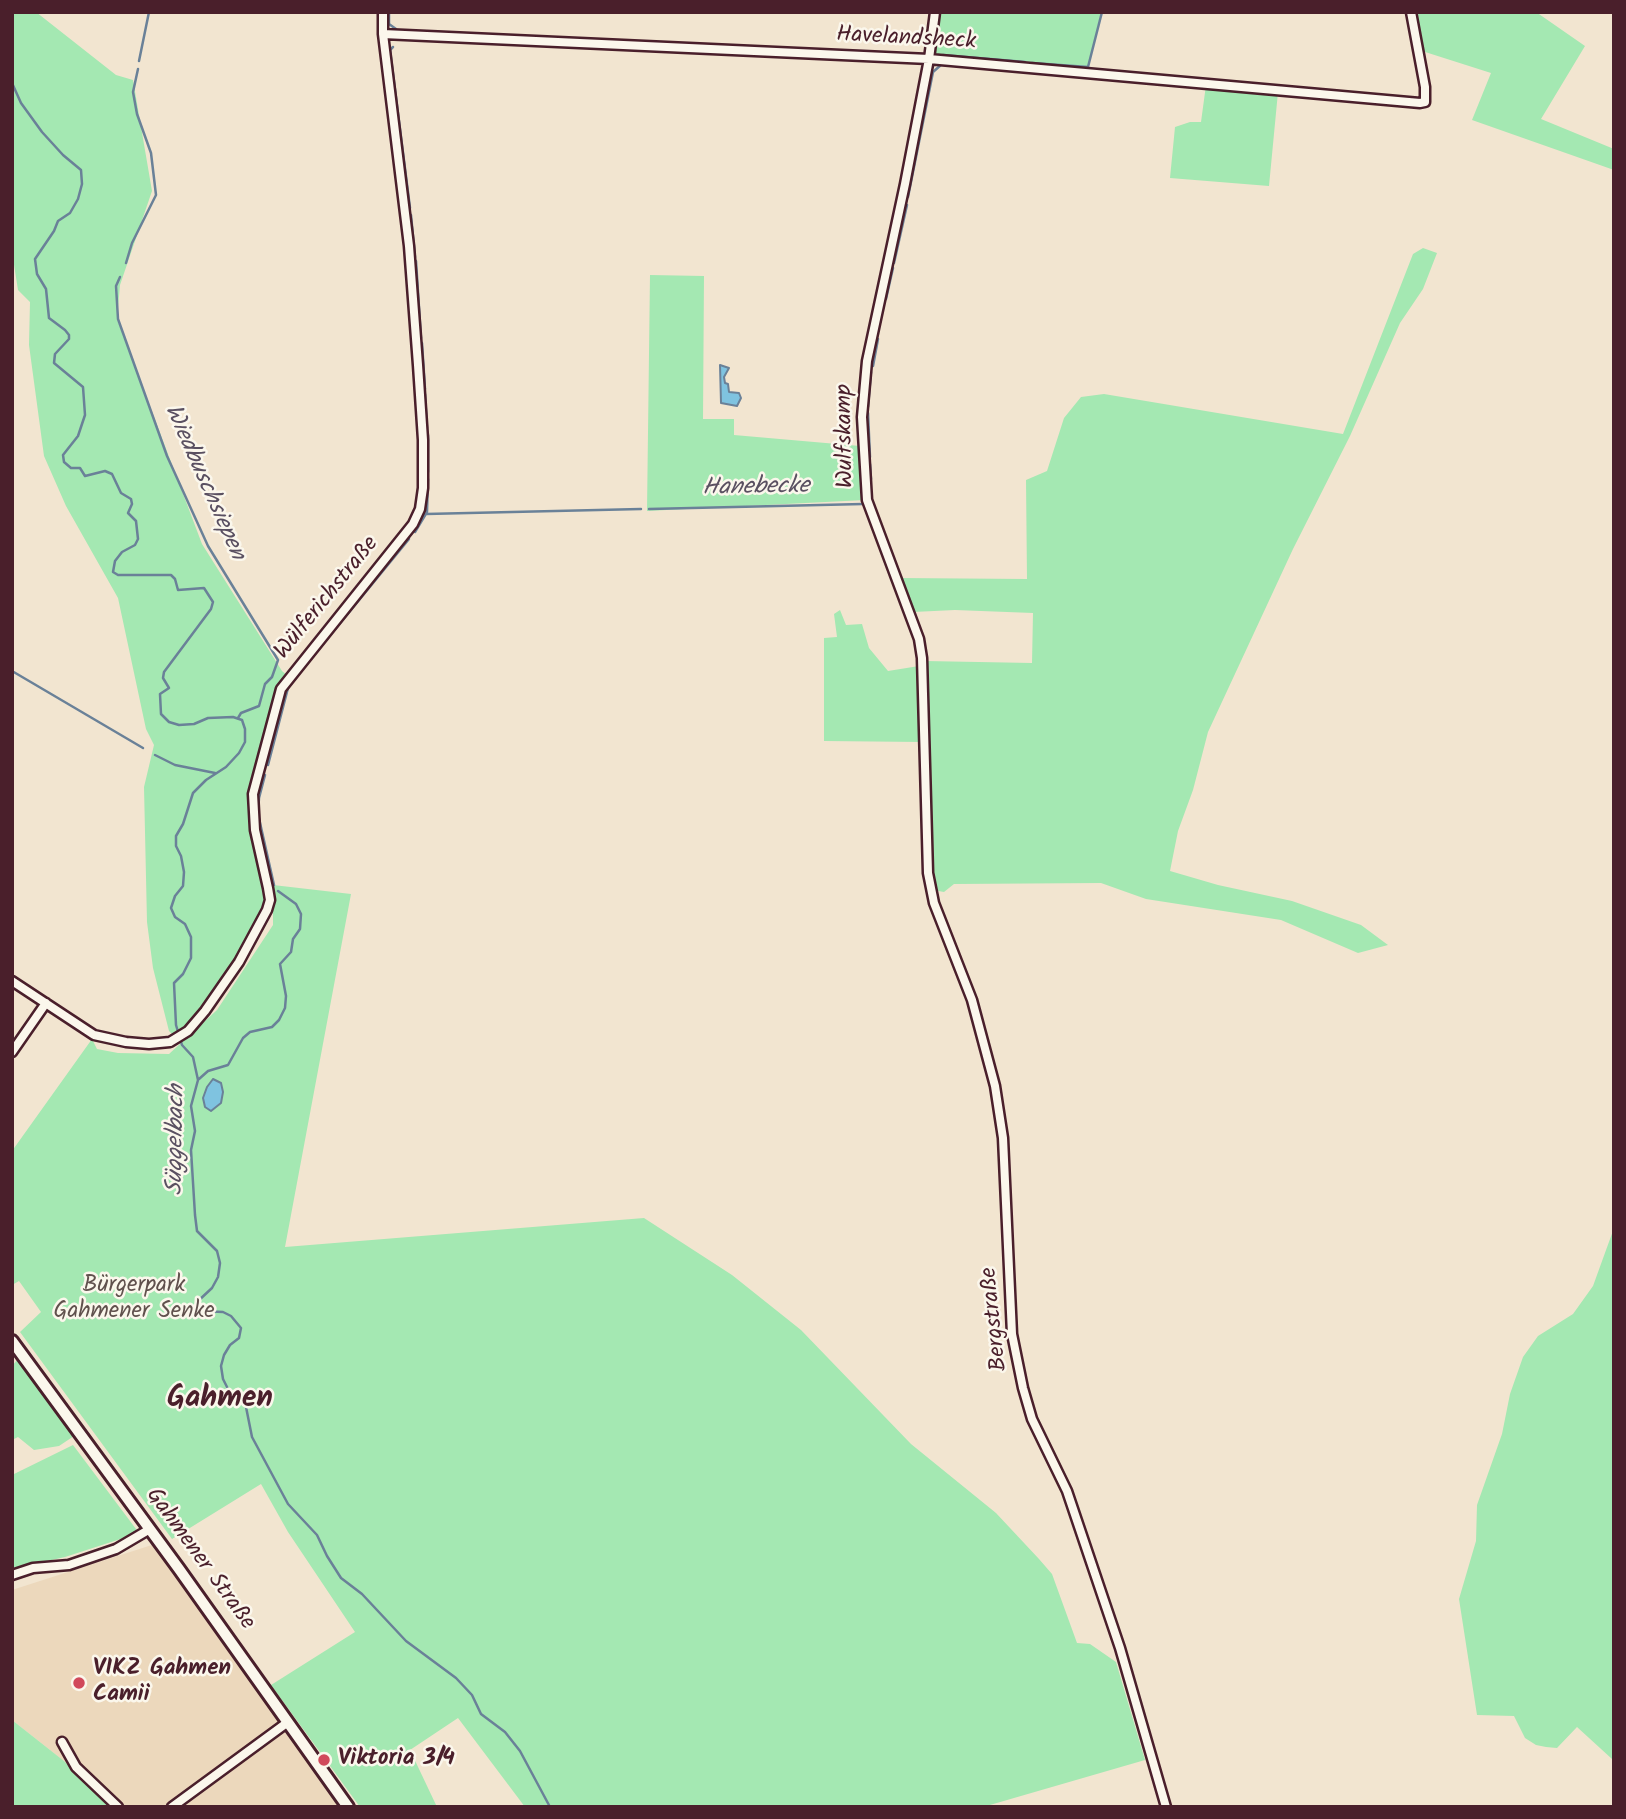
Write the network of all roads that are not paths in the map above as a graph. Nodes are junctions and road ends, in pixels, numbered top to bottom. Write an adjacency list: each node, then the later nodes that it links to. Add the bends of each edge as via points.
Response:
1 (383, 12): 4 (street, Wülferichstraße)
2 (935, 12): 5 (street, Wulfskamp)
3 (1411, 12): 5 (street, Havelandsheck, via 1425,102 1407,104)
4 (383, 34): 5 (street, Havelandsheck); 8 (street, Wülferichstraße, via 409,246 422,440 420,509 413,524 281,689 253,794 255,830 270,900 233,971 205,1011 176,1039 149,1044 94,1035)
5 (929, 59): 6 (street, Wulfskamp, via 867,361 862,417 867,500 922,658)
6 (927, 857): 18 (street, Bergstraße, via 934,903 972,1000 995,1086 1003,1150 1012,1334 1023,1388 1032,1419 1067,1491 1120,1648)
7 (12, 981): 8 (street, Wülferichstraße)
8 (46, 1003): 9 (street)
9 (12, 1052)
10 (12, 1341): 11 (main road, Gahmener Straße)
11 (150, 1530): 12 (street, via 116,1549 69,1565); 13 (main road, Gahmener Straße)
12 (12, 1575)
13 (288, 1722): 16 (street); 17 (main road, Gahmener Straße)
14 (62, 1742): 15 (street, via 76,1768)
15 (118, 1807)
16 (172, 1807)
17 (348, 1807)
18 (1166, 1807)

